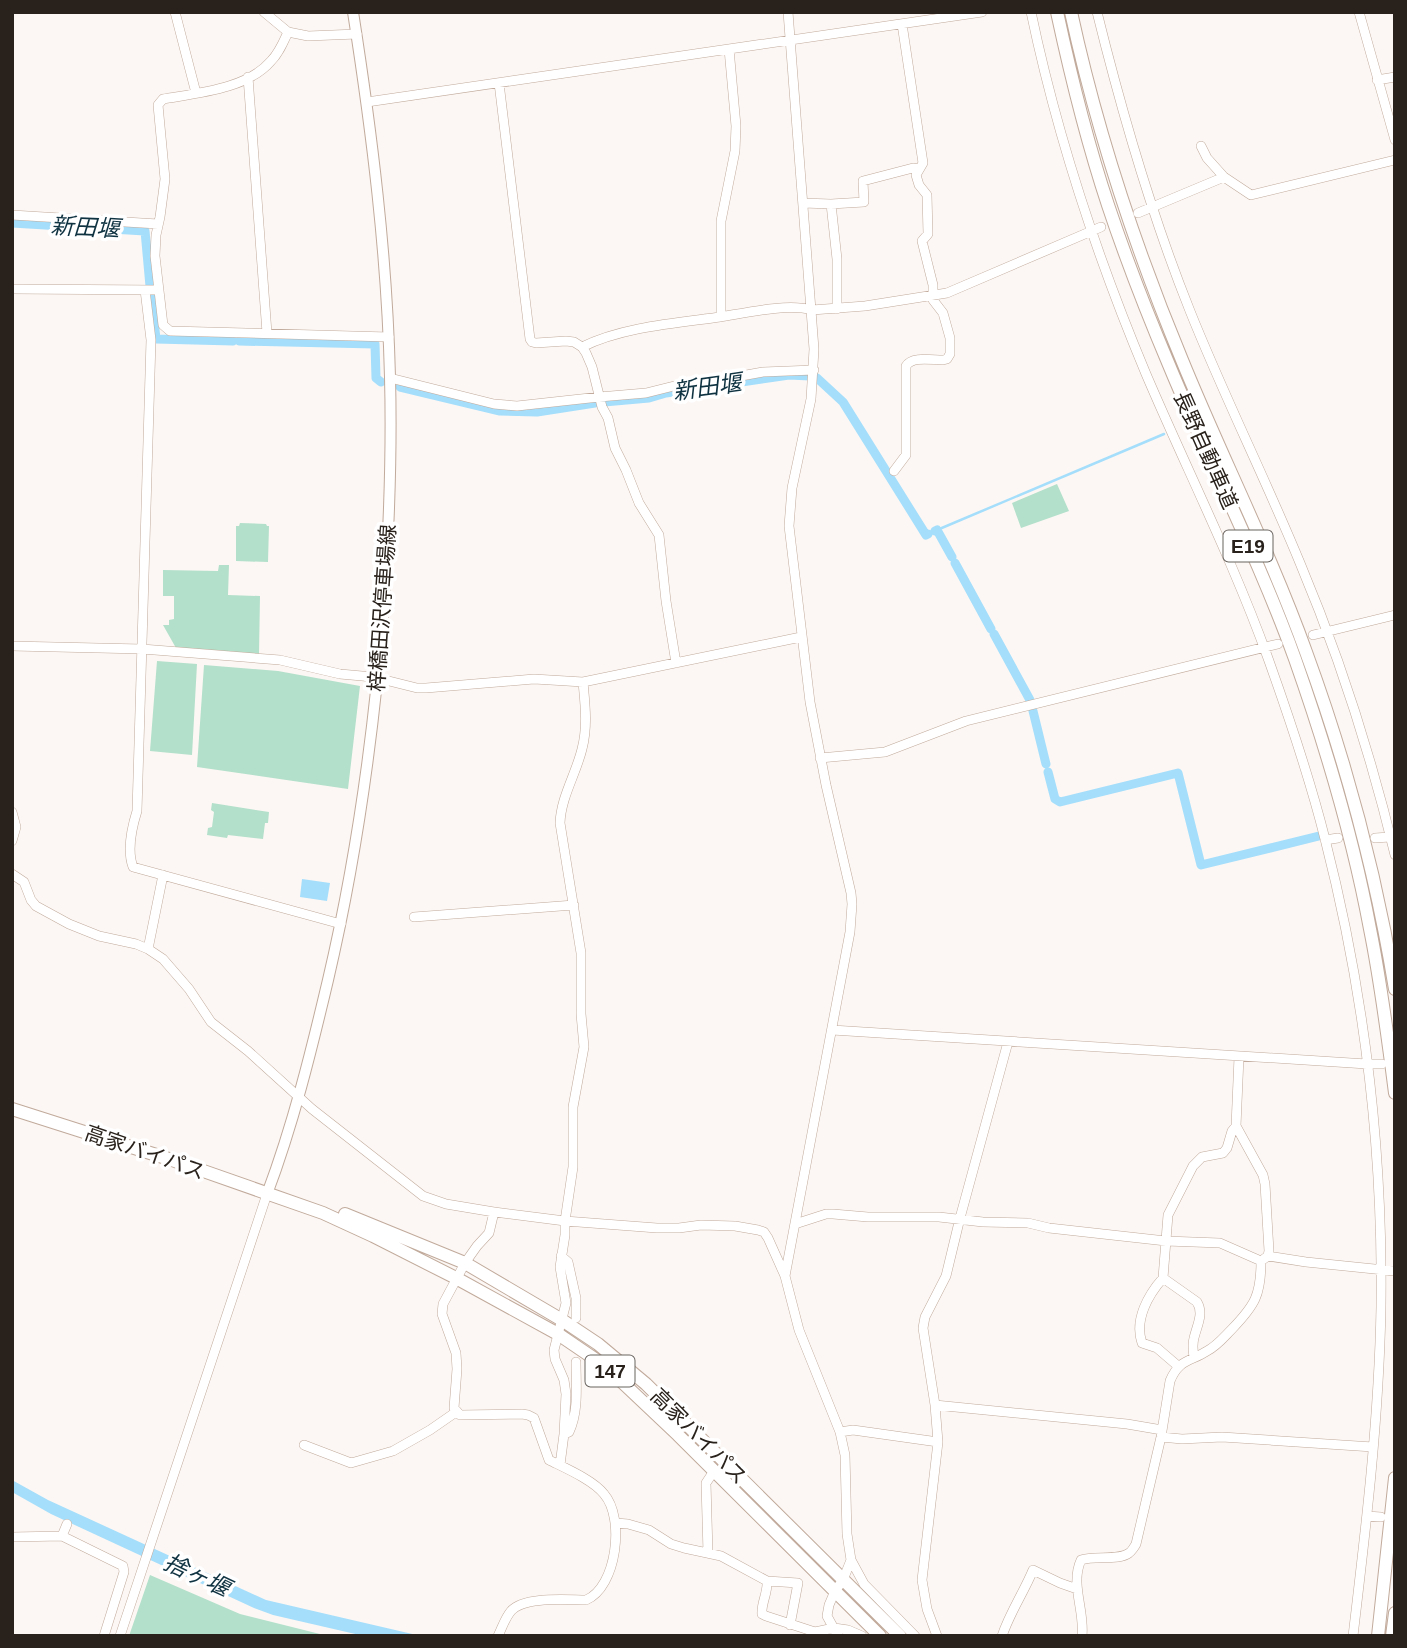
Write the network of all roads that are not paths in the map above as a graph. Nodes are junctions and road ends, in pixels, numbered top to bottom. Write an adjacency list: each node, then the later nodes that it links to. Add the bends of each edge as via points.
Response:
1 (175, 12): 20 (street)
2 (264, 12): 12 (street)
3 (353, 12): 13 (main road, 梓橋田沢停車場線)
4 (788, 12): 14 (street)
5 (982, 12): 11 (street)
6 (1031, 12): 34 (street, via 1055,115)
7 (1057, 12): 80 (highway, 長野自動車道 / E19, via 1108,205 1170,366 1273,603 1320,733 1370,925)
8 (1071, 12): 74 (highway, 長野自動車道 / E19, via 1093,106 1150,281 1286,599 1332,730 1366,847)
9 (1097, 12): 29 (street)
10 (1359, 12): 18 (street)
11 (902, 24): 14 (street); 25 (street, via 923,163)
12 (288, 32): 13 (street, via 308,36); 16 (street, via 271,62)
13 (357, 33): 21 (main road, 梓橋田沢停車場線)
14 (790, 40): 15 (street); 27 (street)
15 (729, 49): 19 (street); 41 (street, via 735,151 721,221)
16 (248, 77): 20 (street, via 226,88); 42 (street)
17 (1395, 78): 18 (street)
18 (1377, 80): 22 (street)
19 (499, 83): 21 (street); 44 (street, via 530,339 536,343 573,342)
20 (196, 93): 32 (street, via 163,99 158,105 165,179)
21 (367, 102): 43 (main road, 梓橋田沢停車場線)
22 (1395, 140)
23 (1200, 146): 26 (street)
24 (1395, 160): 26 (street, via 1251,195)
25 (918, 169): 28 (street, via 863,181 864,202); 38 (street, via 919,185 927,195 928,234 922,241)
26 (1224, 177): 29 (street)
27 (803, 203): 28 (street); 40 (street)
28 (831, 204): 39 (street)
29 (1152, 207): 30 (street); 50 (street, via 1190,312)
30 (1138, 213)
31 (12, 215): 32 (street)
32 (158, 224): 37 (street)
33 (1101, 227): 34 (street)
34 (1091, 232): 38 (street); 55 (street, via 1145,371)
35 (12, 289): 36 (street)
36 (145, 290): 37 (street); 56 (street, via 151,340)
37 (159, 290): 42 (street, via 163,325 170,331)
38 (933, 296): 39 (street); 48 (street, via 943,313 950,354 943,360 912,360 906,366 906,455)
39 (837, 309): 40 (street)
40 (812, 310): 41 (street); 45 (street)
41 (721, 316): 44 (street, via 634,330)
42 (267, 333): 43 (street)
43 (388, 337): 46 (main road, 梓橋田沢停車場線)
44 (582, 347): 47 (street)
45 (814, 370): 47 (street, via 763,372); 52 (street, via 789,526)
46 (390, 378): 47 (street, via 506,406); 58 (main road, 梓橋田沢停車場線, via 388,539)
47 (599, 397): 57 (street, via 615,448 659,535)
48 (894, 471)
49 (1395, 615): 50 (street)
50 (1327, 632): 51 (street); 62 (street, via 1371,762)
51 (1313, 635)
52 (801, 637): 57 (street); 60 (street)
53 (1278, 644): 55 (street)
54 (12, 646): 56 (street)
55 (1264, 648): 60 (street, via 966,721 885,752); 65 (street)
56 (142, 649): 58 (street, via 280,660); 69 (street, via 131,860 133,867)
57 (676, 663): 59 (street)
58 (378, 678): 59 (street, via 417,688 534,679); 72 (main road, 梓橋田沢停車場線)
59 (583, 682): 70 (street, via 587,723 583,747 560,809)
60 (820, 758): 75 (street, via 852,904)
61 (12, 812): 66 (street, via 16,827)
62 (1390, 836): 64 (street); 67 (street)
63 (1338, 838): 65 (street)
64 (1375, 838)
65 (1325, 840): 79 (street)
66 (12, 841)
67 (1395, 855)
68 (12, 874): 73 (street, via 24,883 36,906 69,925)
69 (163, 875): 72 (street); 73 (street)
70 (573, 905): 71 (street); 87 (street, via 581,953 584,1047 573,1107 573,1167)
71 (414, 917)
72 (341, 924): 81 (main road, 梓橋田沢停車場線)
73 (148, 949): 81 (street, via 174,971 211,1023)
74 (1395, 989)
75 (832, 1030): 76 (street); 88 (street)
76 (1008, 1042): 77 (street); 86 (street)
77 (1239, 1057): 79 (street); 83 (street)
78 (1382, 1064): 79 (street)
79 (1367, 1065): 93 (street)
80 (1395, 1093)
81 (298, 1096): 84 (main road, 梓橋田沢停車場線); 85 (street, via 424,1196)
82 (12, 1109): 84 (highway, 高家バイパス / 147)
83 (1236, 1126): 89 (street, via 1223,1153 1202,1157 1194,1166 1168,1215); 91 (street, via 1263,1175 1269,1251)
84 (272, 1195): 92 (highway, 高家バイパス / 147, via 349,1216); 96 (highway, 高家バイパス / 147, via 323,1213); 131 (street)
85 (494, 1212): 87 (street); 92 (street, via 489,1233)
86 (960, 1218): 88 (street, via 826,1214); 89 (street); 104 (street, via 946,1276 923,1328)
87 (565, 1221): 90 (street); 95 (street, via 758,1230 768,1238)
88 (795, 1224): 95 (street)
89 (1166, 1241): 91 (street, via 1220,1243); 97 (street)
90 (561, 1256): 98 (street, via 568,1262); 99 (street, via 566,1303)
91 (1264, 1258): 93 (street); 101 (street, via 1254,1304 1219,1342)
92 (465, 1263): 96 (street); 99 (highway, 高家バイパス / 147)
93 (1380, 1270): 94 (street); 111 (street)
94 (1394, 1271)
95 (785, 1276): 106 (street, via 799,1330)
96 (456, 1278): 100 (highway, 高家バイパス / 147); 105 (street, via 442,1314 456,1353)
97 (1163, 1278): 101 (street, via 1200,1306); 103 (street, via 1142,1314 1140,1337 1142,1343 1157,1348)
98 (576, 1318)
99 (562, 1320): 100 (street); 123 (highway, 高家バイパス / 147, via 646,1384)
100 (558, 1334): 108 (street, via 554,1350 565,1385); 113 (highway, 高家バイパス / 147, via 605,1366)
101 (1194, 1357): 103 (street)
102 (576, 1362): 108 (street, via 576,1406 573,1423)
103 (1178, 1366): 107 (street, via 1170,1381)
104 (935, 1405): 107 (street, via 1128,1424); 109 (street)
105 (456, 1412): 110 (street, via 393,1451 351,1463); 112 (street, via 534,1418 549,1460)
106 (840, 1432): 109 (street); 122 (street)
107 (1161, 1433): 111 (street, via 1182,1439 1222,1437); 125 (street, via 1136,1544 1124,1556 1081,1560)
108 (564, 1434): 112 (street)
109 (939, 1442): 137 (street, via 922,1580)
110 (304, 1445)
111 (1374, 1447): 115 (street)
112 (560, 1465): 117 (street, via 606,1495)
113 (714, 1471): 121 (street, via 706,1482); 126 (highway, 高家バイパス / 147)
114 (1395, 1478): 141 (highway)
115 (1367, 1516): 116 (street); 140 (street)
116 (1381, 1517)
117 (616, 1523): 121 (street, via 649,1530 671,1544); 132 (street, via 611,1567 594,1597 536,1600 514,1608)
118 (67, 1524): 119 (street)
119 (62, 1536): 120 (street); 130 (street, via 123,1567)
120 (12, 1537)
121 (708, 1553): 124 (street, via 731,1560)
122 (851, 1560): 123 (street); 136 (street, via 864,1584)
123 (843, 1580): 126 (street); 135 (highway, 高家バイパス / 147)
124 (767, 1581): 128 (street, via 762,1614); 128 (street, via 798,1583)
125 (1077, 1589): 138 (street, via 1033,1570); 139 (street)
126 (835, 1591): 129 (street, via 827,1616); 134 (highway, 高家バイパス / 147)
127 (1395, 1613): 142 (highway)
128 (790, 1625): 129 (street)
129 (836, 1632): 133 (street, via 848,1630)
130 (104, 1636)
131 (120, 1636)
132 (498, 1636)
133 (862, 1636)
134 (880, 1636)
135 (900, 1636)
136 (915, 1636)
137 (937, 1636)
138 (1002, 1636)
139 (1082, 1636)
140 (1353, 1636)
141 (1377, 1636)
142 (1392, 1636)

